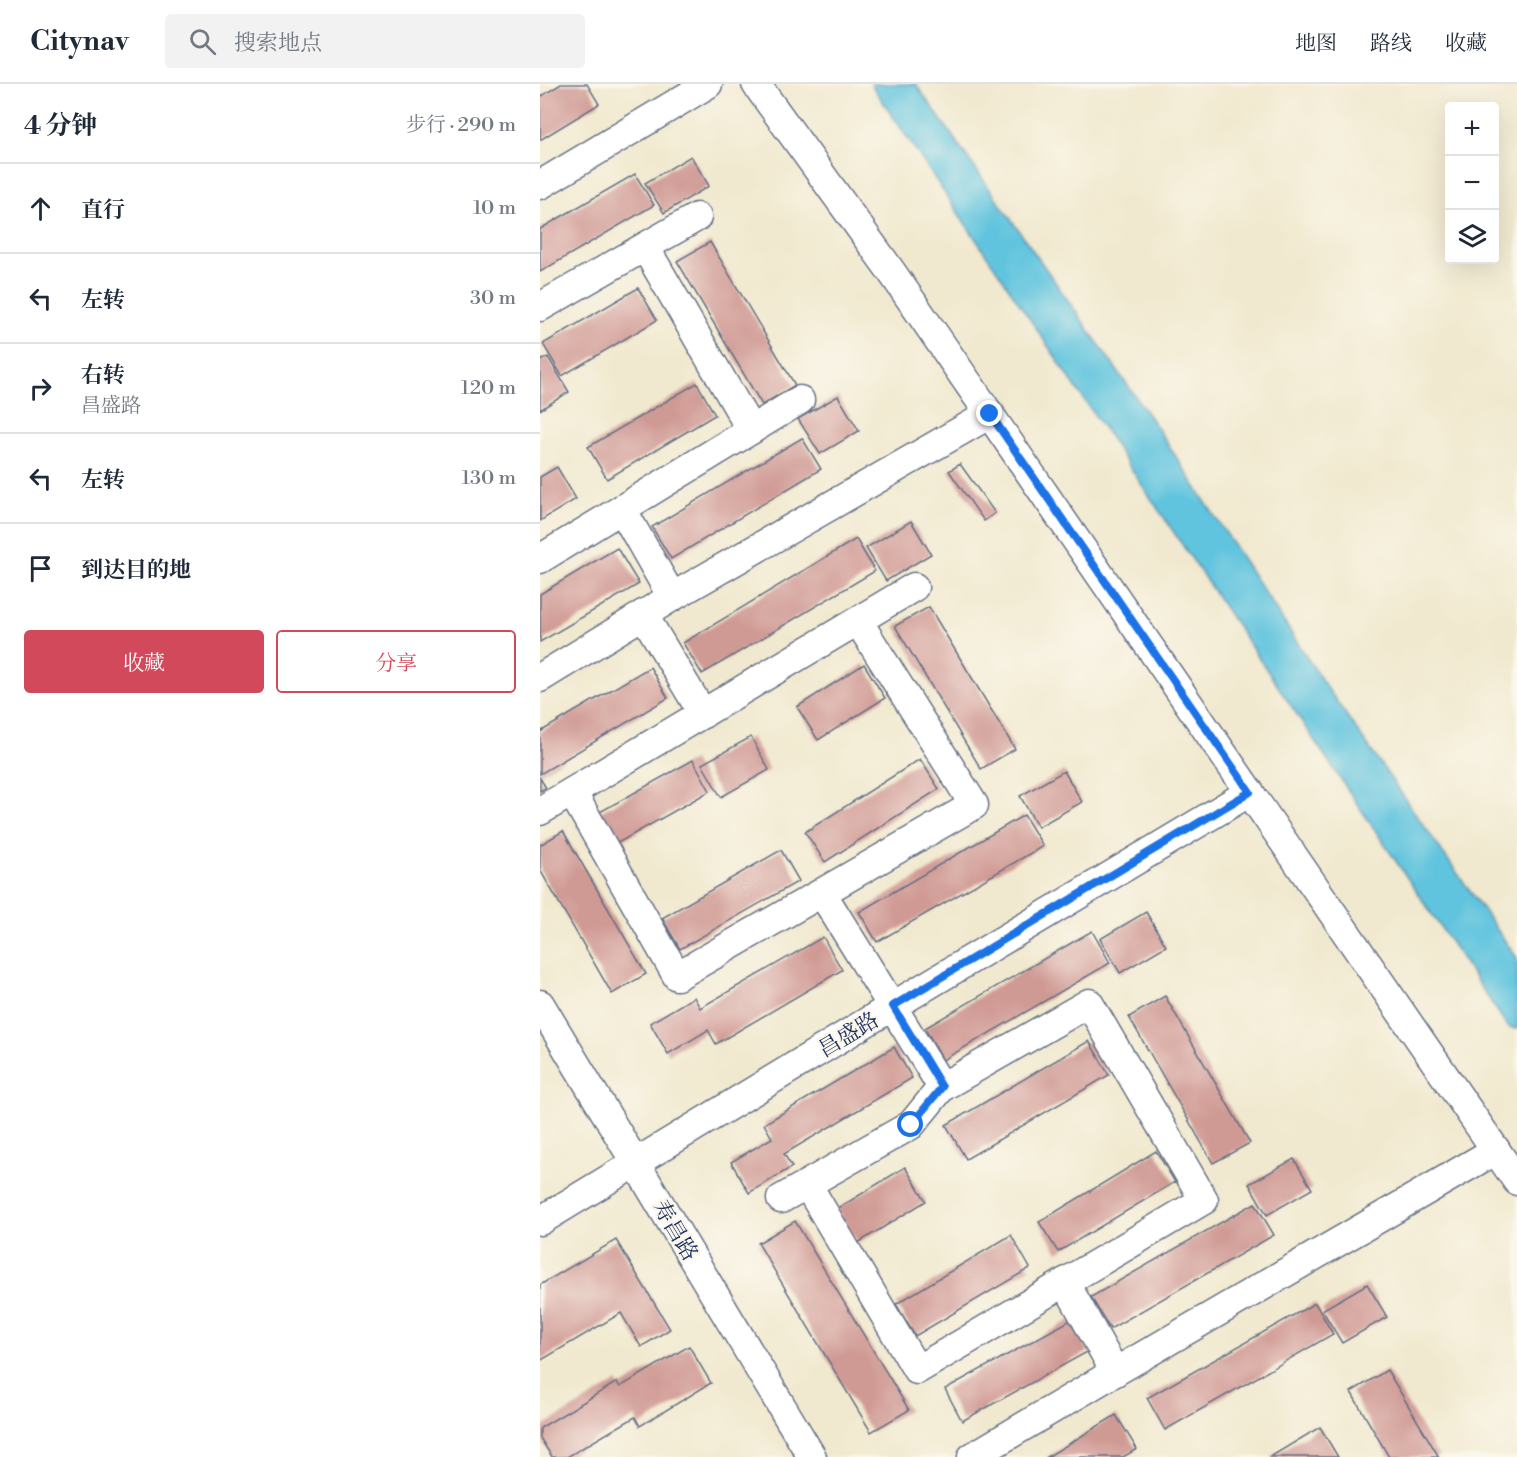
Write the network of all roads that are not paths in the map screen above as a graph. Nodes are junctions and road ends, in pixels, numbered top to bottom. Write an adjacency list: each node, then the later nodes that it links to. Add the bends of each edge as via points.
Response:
1 (708, 84): 3 (street)
2 (756, 84): 8 (street)
3 (540, 185)
4 (697, 217): 5 (street)
5 (645, 247): 6 (street); 9 (street)
6 (540, 307)
7 (800, 400): 9 (street)
8 (990, 414): 13 (street); 18 (street)
9 (751, 430): 10 (street)
10 (622, 509): 11 (street); 13 (street)
11 (540, 559)
12 (914, 587): 15 (street)
13 (672, 597): 14 (street)
14 (643, 614): 16 (street); 17 (street)
15 (858, 621): 17 (street); 21 (street, via 974,805)
16 (540, 678)
17 (703, 714): 19 (street)
18 (1246, 787): 22 (street, 昌盛路); 26 (street)
19 (572, 792): 20 (street); 21 (street, via 677,976)
20 (540, 811)
21 (822, 892): 22 (street)
22 (889, 1000): 25 (street); 27 (street, 昌盛路)
23 (540, 1004): 27 (street, 寿昌路)
24 (540, 1033): 27 (street, 寿昌路)
25 (942, 1087): 29 (street, via 911,1125); 33 (street, via 1089,1004 1204,1200)
26 (1496, 1150): 28 (street); 34 (street)
27 (625, 1161): 31 (street, 昌盛路); 32 (street, 昌盛路); 35 (street, 寿昌路); 36 (street, 寿昌路)
28 (1517, 1181)
29 (807, 1184): 30 (street); 33 (street, via 917,1370)
30 (781, 1199)
31 (540, 1204)
32 (540, 1221)
33 (1065, 1282): 34 (street)
34 (1115, 1372): 37 (street)
35 (795, 1457)
36 (812, 1457)
37 (972, 1457)

